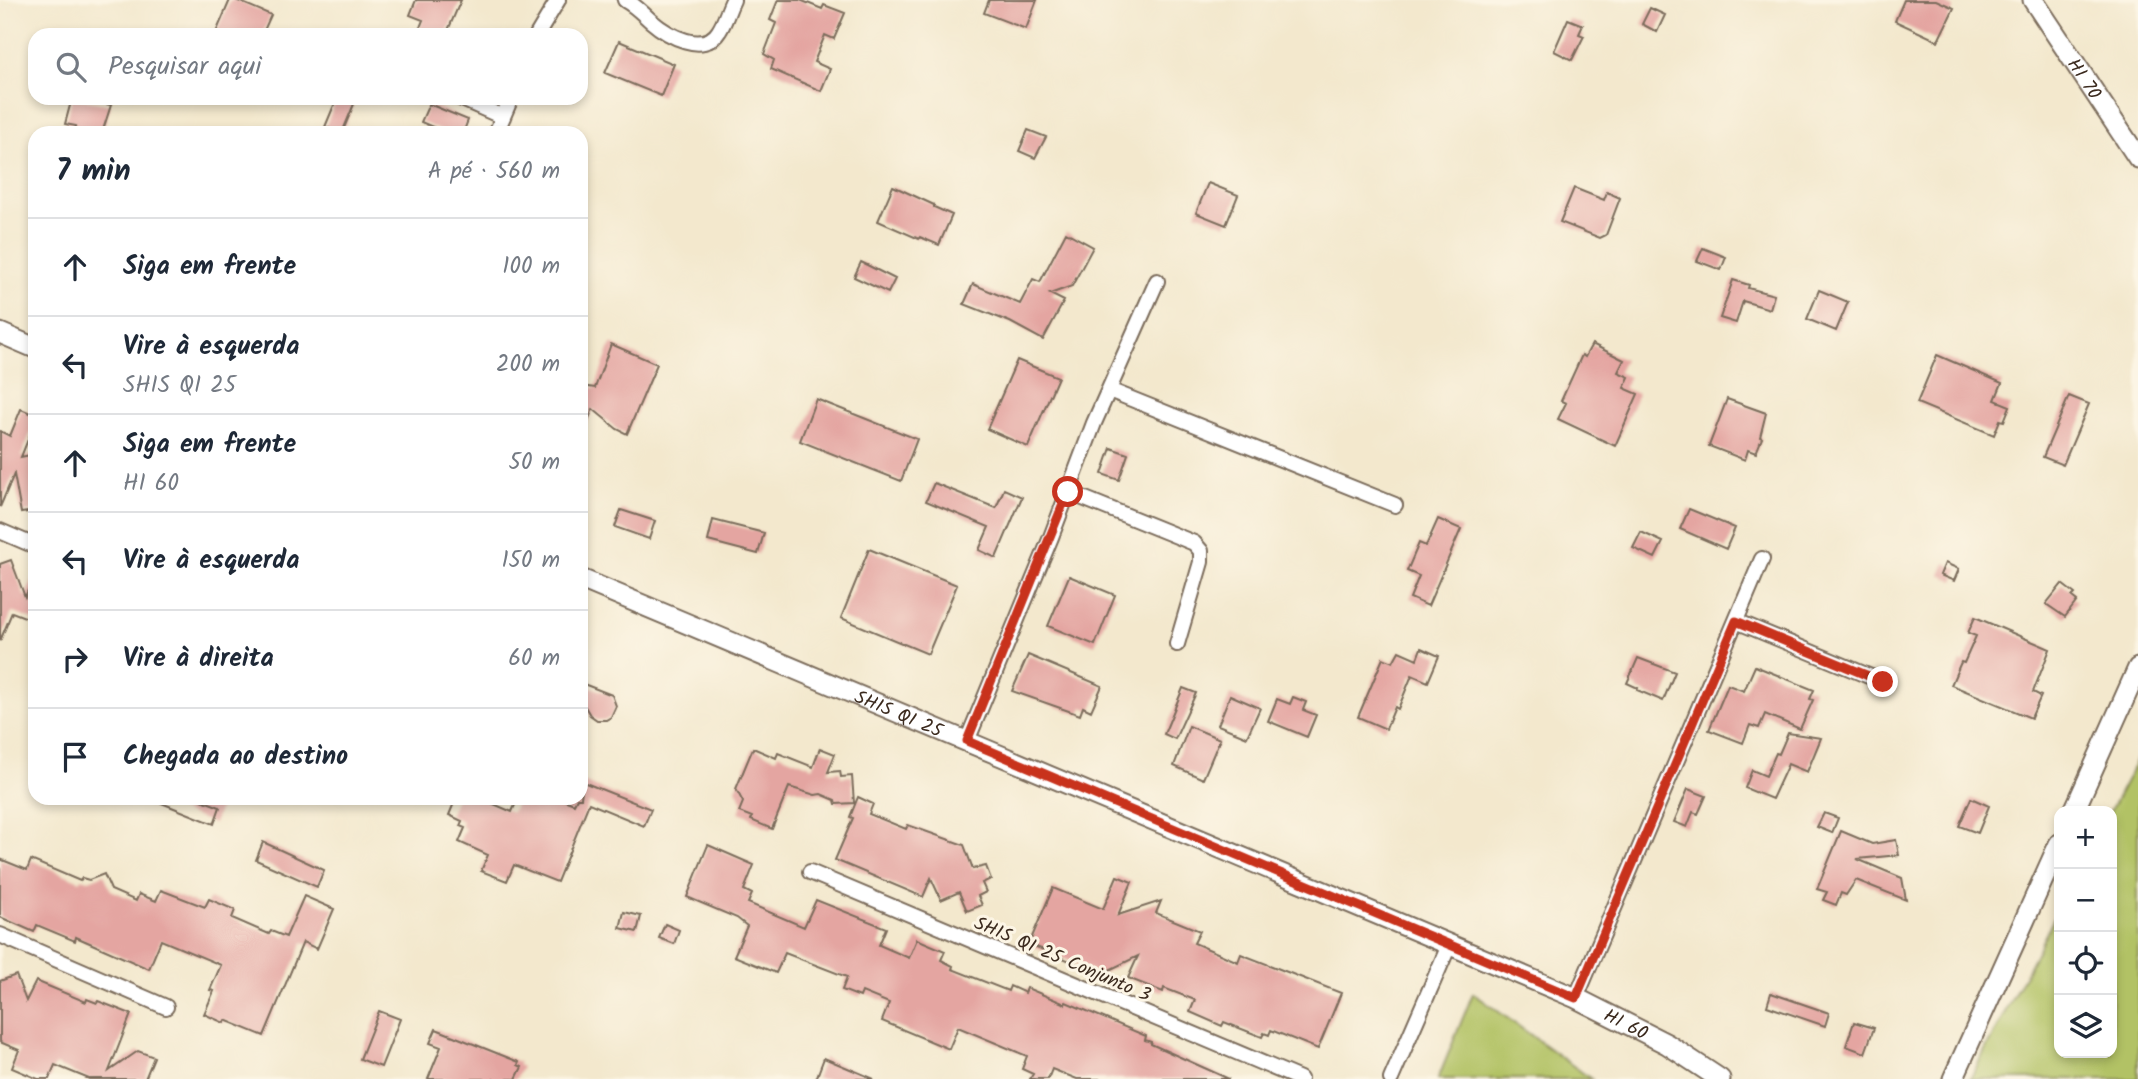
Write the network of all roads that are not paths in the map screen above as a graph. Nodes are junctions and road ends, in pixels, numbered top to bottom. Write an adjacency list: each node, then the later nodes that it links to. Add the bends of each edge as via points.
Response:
1 (558, 0): 5 (street)
2 (625, 0): 3 (street, via 661,29 698,43 718,33)
3 (733, 0)
4 (2033, 0): 10 (street, HI 70)
5 (541, 28)
6 (476, 105): 8 (street)
7 (507, 105): 8 (street)
8 (503, 117): 9 (street)
9 (499, 126)
10 (2138, 159)
11 (1157, 281): 14 (street)
12 (0, 333): 13 (street)
13 (28, 345)
14 (1109, 390): 15 (street); 16 (street)
15 (1068, 492): 22 (street, via 1194,543 1201,551); 25 (street)
16 (1395, 505)
17 (0, 531): 18 (street)
18 (28, 543)
19 (1762, 559): 21 (street)
20 (588, 582): 25 (street, SHIS QI 25)
21 (1736, 621): 24 (street); 31 (street)
22 (1177, 645)
23 (2138, 668): 26 (street)
24 (1883, 682)
25 (967, 741): 30 (street, SHIS QI 25)
26 (2076, 806)
27 (2054, 855): 36 (street)
28 (810, 872): 33 (street, SHIS QI 25 Conjunto 3)
29 (0, 935): 32 (street)
30 (1450, 943): 31 (street, HI 60); 34 (street)
31 (1576, 998): 35 (street, HI 60, via 1667,1044)
32 (166, 1007)
33 (1300, 1079)
34 (1391, 1079)
35 (1720, 1079)
36 (1954, 1079)

